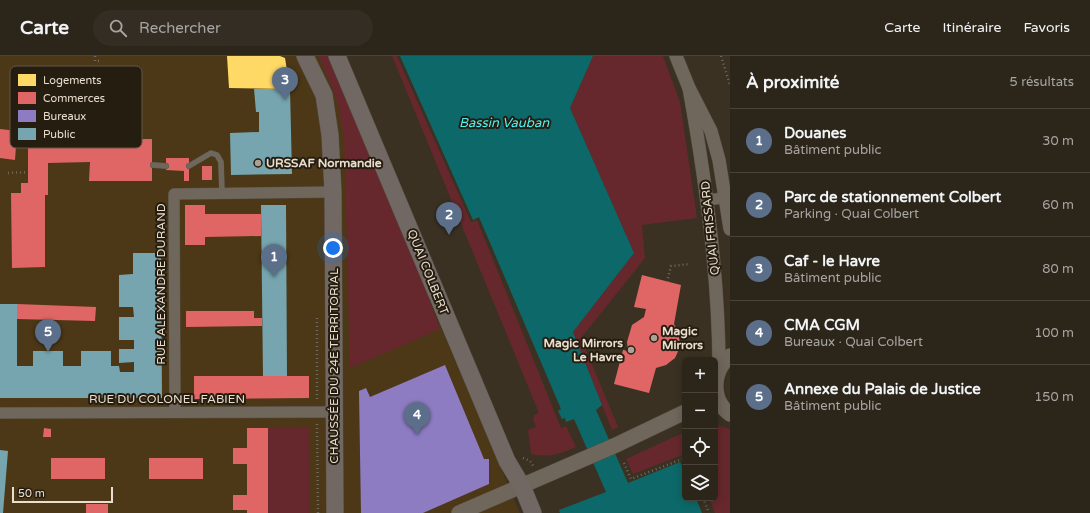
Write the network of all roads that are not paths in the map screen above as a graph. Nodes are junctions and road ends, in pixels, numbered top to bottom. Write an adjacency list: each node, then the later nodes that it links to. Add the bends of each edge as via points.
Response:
1 (305, 56): 8 (main road, CHAUSSÉE DU 24E TERRITORIAL, via 324,95 330,135)
2 (337, 56): 22 (main road, QUAI COLBERT, via 507,460)
3 (676, 56): 4 (street, QUAI FRISSARD)
4 (689, 88): 10 (street, QUAI FRISSARD, via 711,131); 11 (street, QUAI FRISSARD)
5 (153, 165): 6 (lane)
6 (166, 166)
7 (189, 166): 9 (lane, via 211,154 217,155 221,162)
8 (332, 192): 9 (street, RUE ALEXANDRE DURAND); 18 (main road, CHAUSSÉE DU 24E TERRITORIAL)
9 (222, 193): 17 (street, RUE ALEXANDRE DURAND, via 174,194)
10 (728, 198): 11 (street); 12 (street, QUAI FRISSARD)
11 (708, 200): 14 (street, QUAI FRISSARD, via 719,336)
12 (730, 229)
13 (730, 356): 14 (main road)
14 (719, 369): 15 (main road, via 715,383)
15 (716, 393)
16 (718, 401): 21 (main road)
17 (175, 412): 18 (street, RUE DU COLONEL FABIEN); 19 (street, RUE DU COLONEL FABIEN)
18 (335, 412): 23 (main road, CHAUSSÉE DU 24E TERRITORIAL)
19 (0, 413)
20 (682, 413): 22 (main road)
21 (730, 414)
22 (522, 486): 24 (main road); 25 (main road, QUAI COLBERT)
23 (335, 513)
24 (459, 513)
25 (533, 513)

